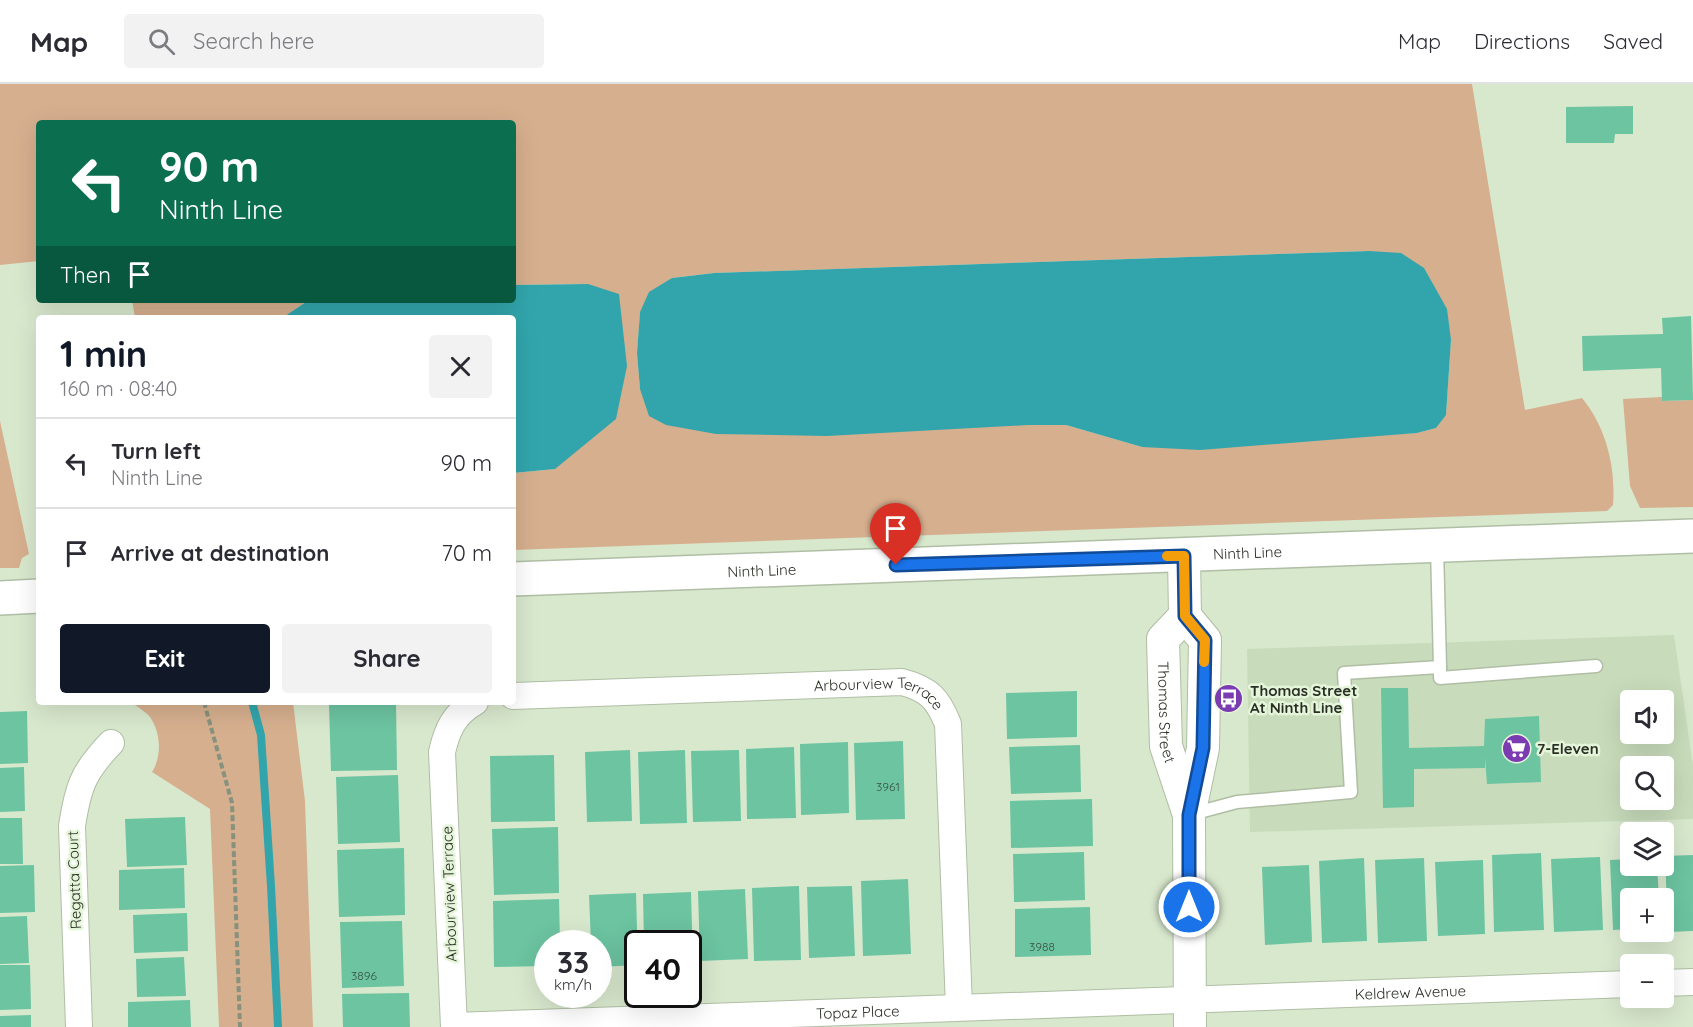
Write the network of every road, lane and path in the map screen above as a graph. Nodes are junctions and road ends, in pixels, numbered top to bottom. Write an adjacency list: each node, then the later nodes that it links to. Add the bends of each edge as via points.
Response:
1 (1693, 536): 2 (main road, Ninth Line)
2 (1437, 546): 3 (main road, Ninth Line); 8 (lane)
3 (1184, 556): 4 (main road, Ninth Line); 13 (street, Thomas Street, via 1185,616 1163,639 1166,746)
4 (516, 579)
5 (36, 596): 6 (main road)
6 (0, 598)
7 (1596, 666): 8 (lane, via 1440,678)
8 (1440, 667): 13 (lane, via 1344,673 1351,792 1237,802)
9 (516, 696): 17 (street, Arbourview Terrace, via 902,682 919,686 937,702 948,724)
10 (205, 705): 21 (path, via 232,803)
11 (471, 705): 19 (street, Arbourview Terrace, via 455,717 442,752)
12 (111, 743): 20 (street, Regatta Court, via 85,774 72,826)
13 (1189, 815): 18 (street, Thomas Street)
14 (1693, 982): 15 (street)
15 (1674, 983)
16 (1620, 985): 18 (street, Keldrew Avenue)
17 (959, 1007): 18 (street, Topaz Place); 19 (street, Topaz Place)
18 (1190, 1013)
19 (454, 1026)
20 (79, 1027)
21 (240, 1027)

